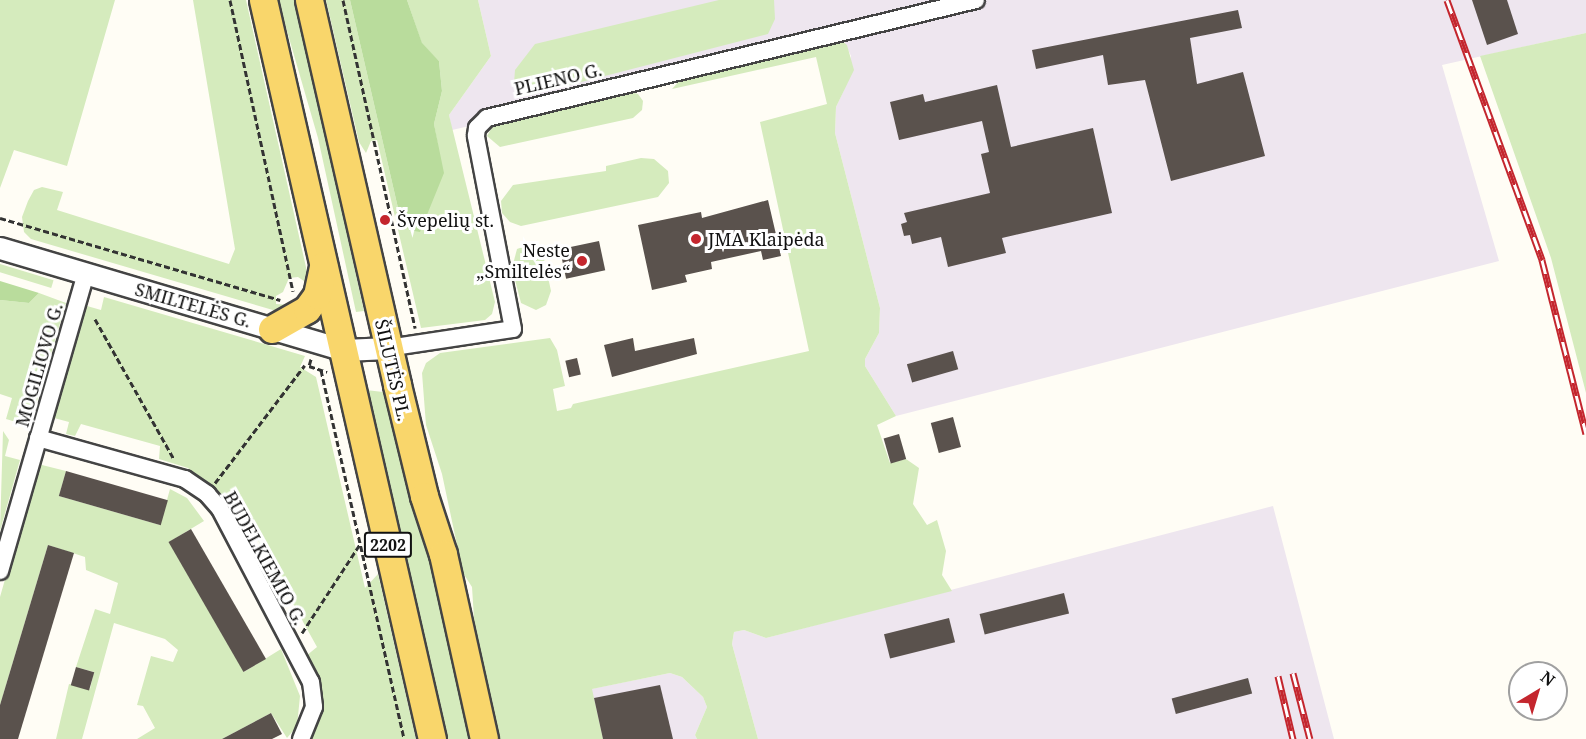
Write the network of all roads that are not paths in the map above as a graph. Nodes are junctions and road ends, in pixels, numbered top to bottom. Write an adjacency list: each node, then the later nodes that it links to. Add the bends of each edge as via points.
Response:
1 (263, 0): 5 (main road, 2202)
2 (309, 0): 8 (main road, ŠILUTĖS PL. / 2202)
3 (976, 0): 8 (street, PLIENO G., via 487,118 477,128 476,136 513,329)
4 (0, 248): 6 (street, SMILTELĖS G.)
5 (324, 265): 7 (main road, via 317,295 307,309); 9 (main road, 2202)
6 (86, 274): 7 (street, SMILTELĖS G.); 10 (street, MOGILIOVO G.)
7 (272, 328): 9 (street, SMILTELĖS G.)
8 (388, 348): 9 (street, SMILTELĖS G.); 14 (main road, ŠILUTĖS PL. / 2202, via 424,496 444,554)
9 (344, 350): 13 (main road, 2202)
10 (38, 438): 11 (street, MOGILIOVO G.); 12 (street, BUDELKIEMIO G., via 185,479 207,494 220,509 311,682 315,707)
11 (0, 571)
12 (301, 739)
13 (432, 739)
14 (484, 739)

